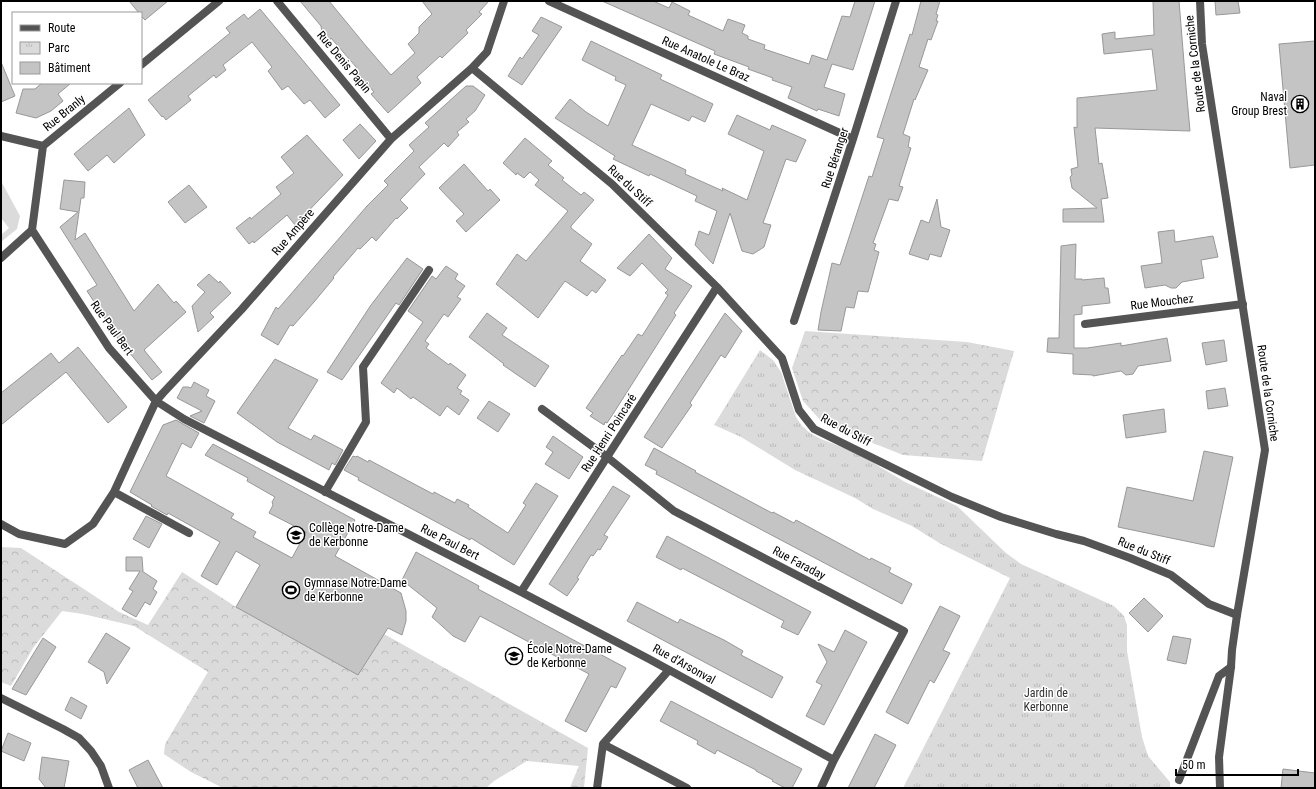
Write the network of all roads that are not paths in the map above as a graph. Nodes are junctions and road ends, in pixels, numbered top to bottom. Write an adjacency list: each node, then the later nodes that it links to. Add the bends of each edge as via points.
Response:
1 (219, 1): 7 (street)
2 (277, 1): 11 (street, Rue Denis Papin)
3 (504, 1): 8 (street, Rue Ampère, via 486,52)
4 (549, 1): 12 (street, Rue Anatole Le Braz)
5 (896, 1): 12 (street, Rue Béranger)
6 (1200, 1): 18 (street, Route de la Corniche, via 1202,44)
7 (142, 64)
8 (472, 68): 11 (street, Rue Ampère); 17 (street, Rue du Stiff, via 612,184)
9 (119, 84): 13 (street, Rue Branly)
10 (1, 136): 13 (street)
11 (391, 139): 21 (street, Rue Ampère, via 242,309)
12 (853, 139): 19 (street, Rue Béranger)
13 (43, 146): 14 (street)
14 (32, 230): 15 (street); 21 (street, Rue Paul Bert, via 109,348)
15 (1, 258)
16 (429, 270): 25 (street, via 363,366 366,422)
17 (717, 287): 23 (street, Rue Henri Poincaré); 29 (street, Rue du Stiff, via 782,358 799,410 814,429 952,497 1001,517 1084,541 1171,575 1208,604)
18 (1243, 304): 20 (street, Rue Mouchez); 29 (street, Route de la Corniche, via 1265,450)
19 (794, 321)
20 (1084, 324)
21 (156, 402): 24 (street, Rue Ampère); 25 (street, Rue Paul Bert)
22 (542, 409): 23 (street, Rue Faraday)
23 (607, 457): 28 (street, Rue Henri Poincaré); 34 (street, Rue Faraday, via 674,511 904,631)
24 (114, 492): 26 (street, Rue Ampère, via 93,524 65,544 19,534); 27 (street)
25 (325, 492): 28 (street, Rue Paul Bert)
26 (1, 524)
27 (189, 533)
28 (521, 592): 31 (street, Rue d'Arsonval)
29 (1236, 615): 30 (street, Route de la Corniche)
30 (1231, 667): 35 (street, via 1219,676); 40 (street, Route de la Corniche, via 1219,757)
31 (669, 670): 33 (street); 34 (street, Rue d'Arsonval)
32 (1, 698): 36 (street, via 79,738 91,750 101,766)
33 (603, 744): 37 (street); 38 (street)
34 (834, 760): 39 (street, Rue Faraday)
35 (1178, 780)
36 (109, 788)
37 (597, 788)
38 (687, 788)
39 (821, 788)
40 (1220, 788)

